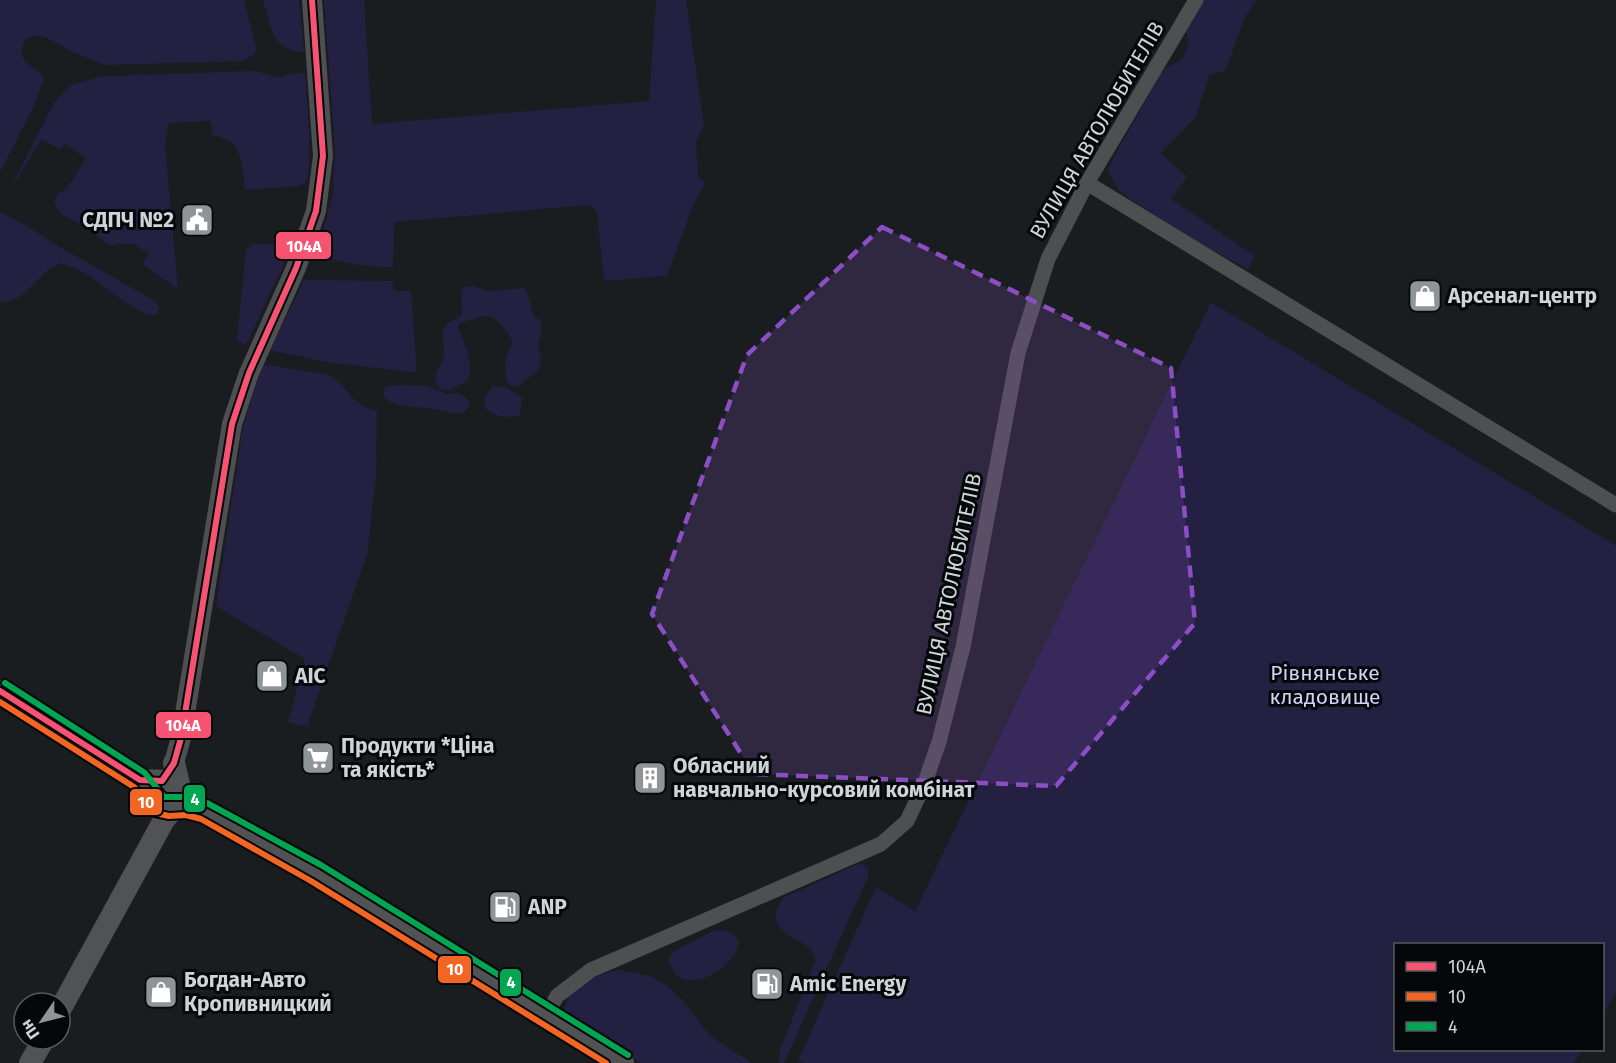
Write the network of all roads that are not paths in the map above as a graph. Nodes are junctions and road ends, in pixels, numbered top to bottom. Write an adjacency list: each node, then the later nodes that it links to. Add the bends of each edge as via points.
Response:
1 (312, 0): 6 (street, via 323,156 316,211 232,424 181,738)
2 (1196, 0): 3 (street, ВУЛИЦЯ АВТОЛЮБИТЕЛІВ)
3 (1087, 183): 4 (street); 8 (street, ВУЛИЦЯ АВТОЛЮБИТЕЛІВ, via 1048,259 1018,353 963,647 939,742 907,821 881,844 591,970 557,996)
4 (1616, 505)
5 (0, 691): 6 (main road)
6 (164, 791): 7 (main road); 8 (main road, via 316,873)
7 (69, 991)
8 (546, 1016): 9 (main road)
9 (623, 1063)

